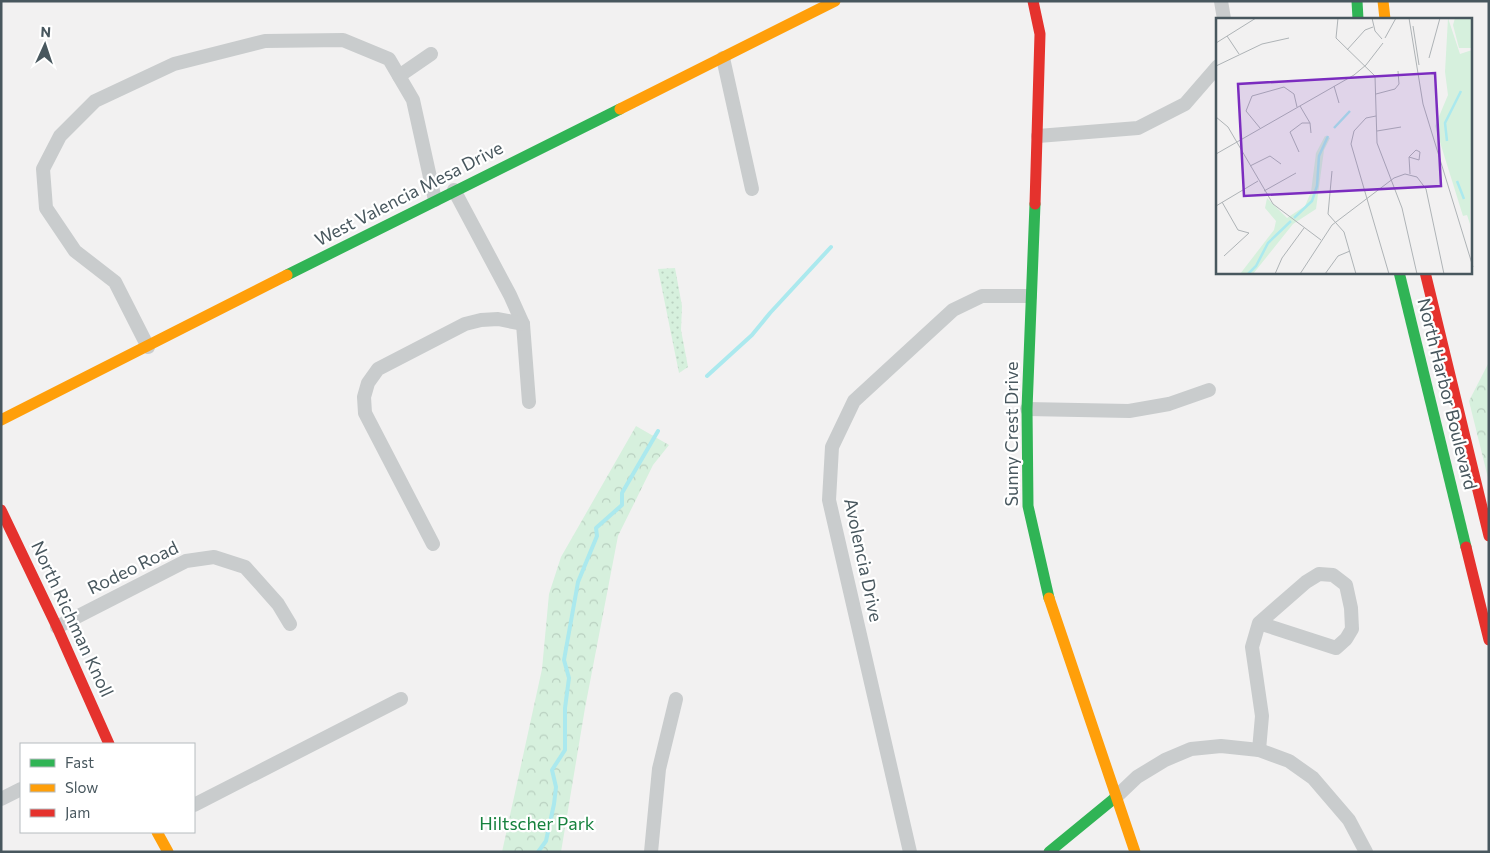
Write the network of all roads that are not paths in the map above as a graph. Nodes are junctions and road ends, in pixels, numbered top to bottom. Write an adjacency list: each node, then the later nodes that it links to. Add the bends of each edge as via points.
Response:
1 (834, 1): 10 (street, West Valencia Mesa Drive)
2 (1033, 1): 13 (street, Sunny Crest Drive, via 1040,34)
3 (1221, 1): 6 (street)
4 (1357, 1): 7 (street)
5 (1383, 1): 8 (street)
6 (1224, 18)
7 (1358, 18)
8 (1385, 18)
9 (430, 54): 12 (street)
10 (723, 58): 14 (street); 15 (street, West Valencia Mesa Drive)
11 (1216, 68): 13 (street, via 1185,104 1138,128)
12 (399, 76): 16 (street, via 413,100); 21 (street, via 388,59 343,40 265,41 174,64 95,101 60,136 43,169 46,208 75,251 115,282)
13 (1038, 136): 19 (street, Sunny Crest Drive)
14 (752, 189)
15 (454, 190): 16 (street, West Valencia Mesa Drive); 20 (street)
16 (436, 200): 21 (street, West Valencia Mesa Drive)
17 (1399, 274): 32 (street, North Harbor Boulevard)
18 (1425, 274): 27 (street, North Harbor Boulevard)
19 (1030, 296): 24 (street, Sunny Crest Drive); 44 (street, Avolencia Drive, via 982,296 953,310 854,401 832,447 829,500)
20 (523, 324): 23 (street); 28 (street, via 498,320 464,324 378,369 368,382 364,397 365,413)
21 (148, 347): 25 (street, West Valencia Mesa Drive)
22 (1209, 390): 24 (street, via 1170,404 1128,411)
23 (529, 402)
24 (1027, 409): 38 (street, Sunny Crest Drive, via 1028,506 1045,587)
25 (1, 420)
26 (1, 510): 31 (street, North Richman Knoll)
27 (1489, 536)
28 (433, 544)
29 (1260, 623): 29 (street, via 1319,574 1333,574 1346,585 1352,629 1336,648); 36 (street, via 1252,647 1262,716)
30 (290, 624): 31 (street, Rodeo Road, via 278,604 245,567 214,557 186,560)
31 (57, 627): 35 (street, North Richman Knoll)
32 (1489, 640)
33 (676, 699): 43 (street, via 659,770)
34 (401, 700): 40 (street)
35 (108, 743)
36 (1259, 750): 38 (street, via 1221,746 1191,749 1164,760 1137,777); 47 (street, via 1289,761 1313,778 1349,820)
37 (20, 790): 39 (street)
38 (1116, 797): 45 (street); 46 (street, Sunny Crest Drive)
39 (1, 799)
40 (195, 804)
41 (158, 833): 42 (street)
42 (168, 852)
43 (651, 852)
44 (910, 852)
45 (1049, 852)
46 (1135, 852)
47 (1366, 852)

